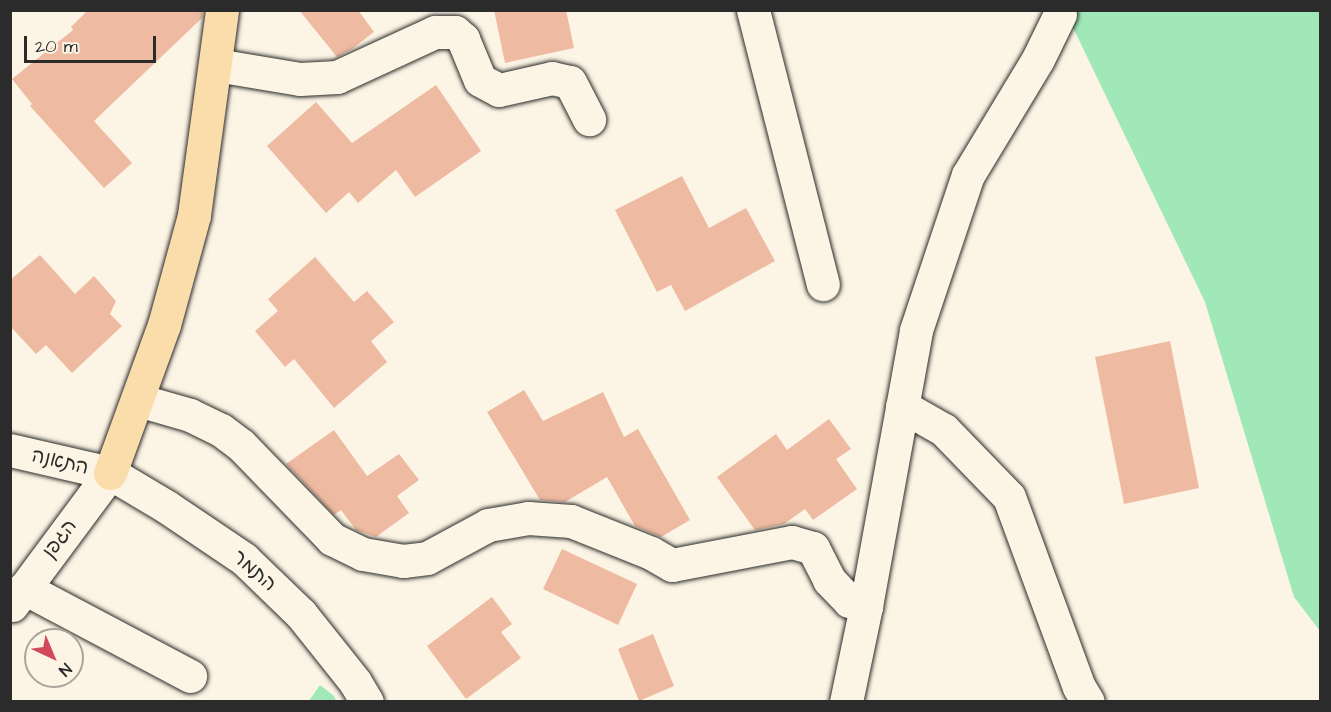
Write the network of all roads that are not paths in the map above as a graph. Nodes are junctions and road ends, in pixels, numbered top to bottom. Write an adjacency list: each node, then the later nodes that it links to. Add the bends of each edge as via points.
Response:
1 (222, 10): 4 (main road)
2 (753, 10): 6 (street)
3 (1060, 14): 8 (street, via 1038,59 968,174 916,330)
4 (216, 65): 5 (street, via 300,79 337,77 435,32 455,32 463,39 480,80 499,90 552,78 570,82); 7 (main road, via 194,215 164,325)
5 (589, 118)
6 (823, 284)
7 (138, 400): 10 (main road); 12 (street, via 190,415 221,430 241,444 332,539 363,554 403,561 427,558 488,525 528,518 571,521 672,565 792,542 813,548 829,580 849,601)
8 (902, 406): 12 (street); 16 (street, via 944,430 1009,497 1079,687)
9 (10, 450): 10 (street, התאנה)
10 (110, 473): 11 (street, הגפן); 14 (street, התמר, via 244,560 301,614)
11 (17, 597): 13 (street)
12 (866, 606): 15 (street)
13 (190, 676)
14 (367, 702)
15 (846, 702)
16 (1088, 702)

